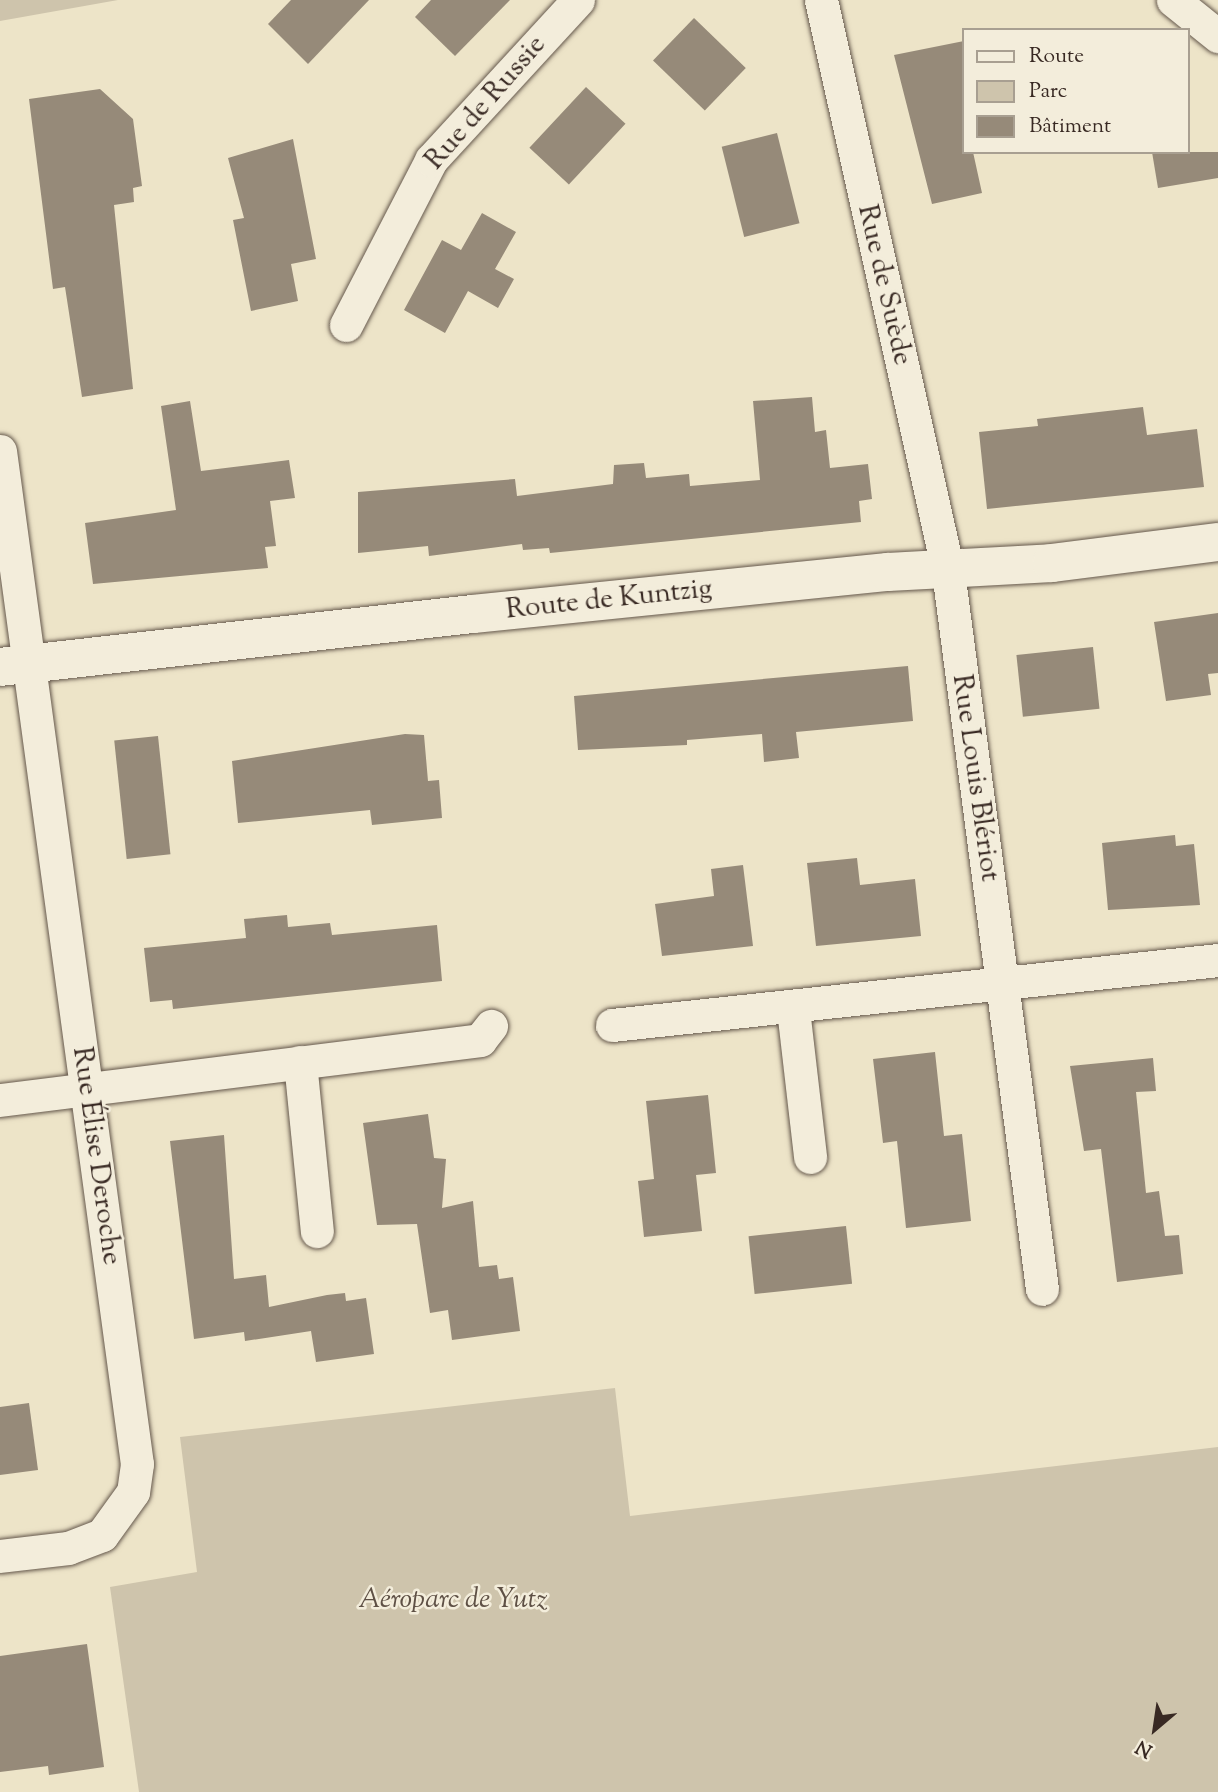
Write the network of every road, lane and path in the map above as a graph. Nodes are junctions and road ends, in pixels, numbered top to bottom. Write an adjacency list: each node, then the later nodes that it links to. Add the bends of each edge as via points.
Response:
1 (578, 0): 5 (street, Rue de Russie, via 430,160)
2 (821, 0): 8 (street, Rue de Suède)
3 (1173, 0): 4 (street)
4 (1218, 36)
5 (346, 325)
6 (0, 451): 9 (street, Rue Élise Deroche)
7 (1218, 542): 8 (street, Route de Kuntzig)
8 (948, 571): 9 (street, Route de Kuntzig, via 888,572); 11 (street, Rue Louis Blériot)
9 (15, 665): 16 (street, Rue Élise Deroche)
10 (1218, 960): 11 (street)
11 (1002, 984): 12 (street); 20 (street, Rue Louis Blériot)
12 (793, 1009): 13 (street); 18 (street)
13 (612, 1025)
14 (491, 1026): 15 (street, via 480,1041)
15 (300, 1062): 16 (street); 19 (street)
16 (87, 1086): 17 (street); 21 (street, Rue Élise Deroche, via 137,1464 133,1492 102,1535 68,1548)
17 (0, 1100)
18 (810, 1157)
19 (317, 1231)
20 (1042, 1289)
21 (0, 1556)

